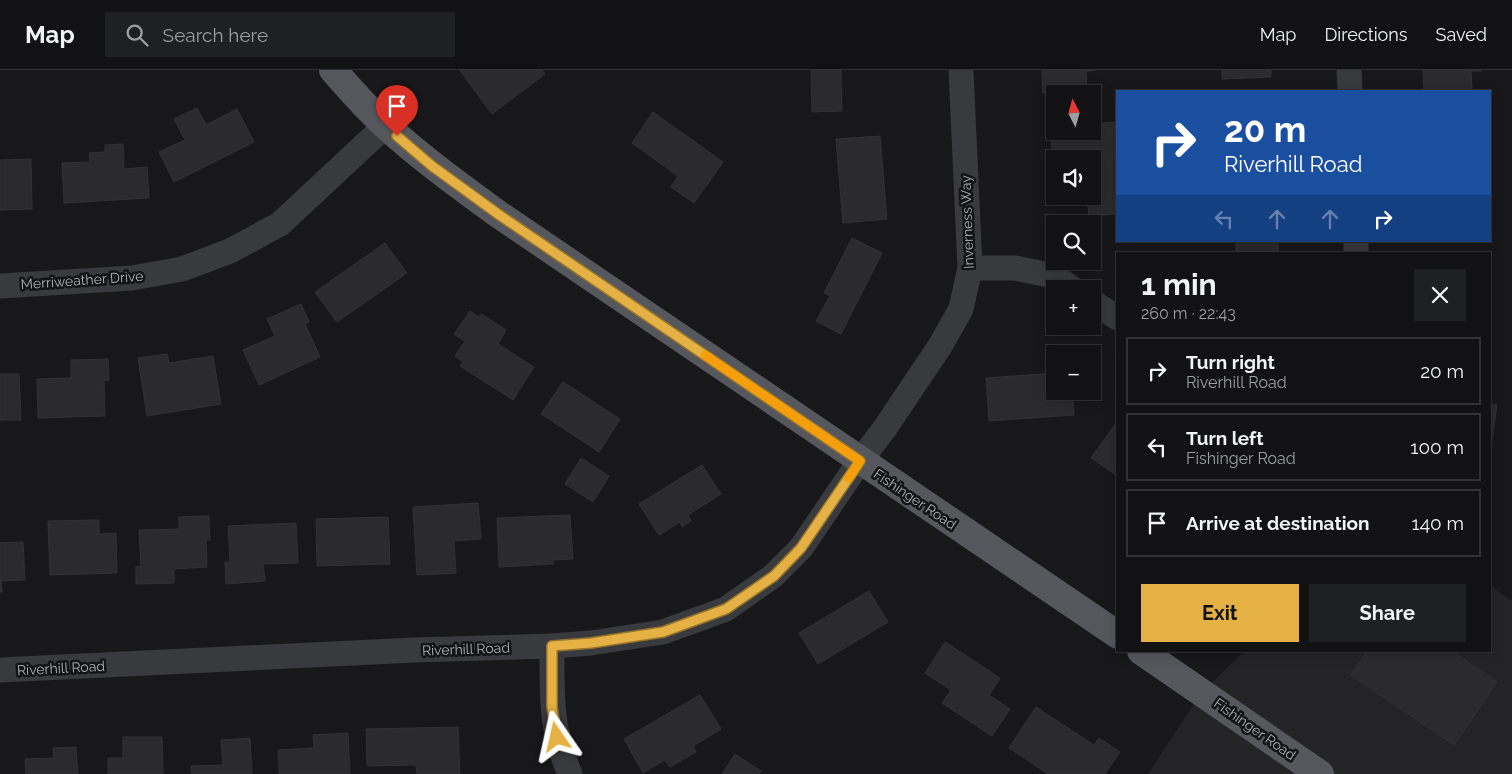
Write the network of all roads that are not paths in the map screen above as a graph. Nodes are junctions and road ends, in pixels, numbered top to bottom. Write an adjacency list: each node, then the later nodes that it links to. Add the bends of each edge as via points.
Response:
1 (333, 70): 5 (main road, Fishinger Road)
2 (961, 70): 6 (street, Inverness Way)
3 (1349, 70): 4 (street)
4 (1350, 90)
5 (385, 126): 8 (street, Merriweather Drive, via 280,224 230,251 182,269 132,278); 11 (main road, Fishinger Road, via 432,166 498,214)
6 (970, 268): 7 (street, via 1015,268); 11 (street, Inverness Way, via 961,309 949,331 886,428)
7 (1060, 280)
8 (0, 286)
9 (1101, 308): 10 (street)
10 (1116, 317)
11 (860, 461): 12 (main road, Fishinger Road); 13 (street, Riverhill Road, via 801,548 774,576 726,609 663,632)
12 (1116, 635)
13 (552, 646): 15 (street, Riverhill Road); 16 (street, via 552,707 560,748)
14 (1142, 652): 17 (main road, Fishinger Road)
15 (0, 670)
16 (570, 774)
17 (1320, 774)

